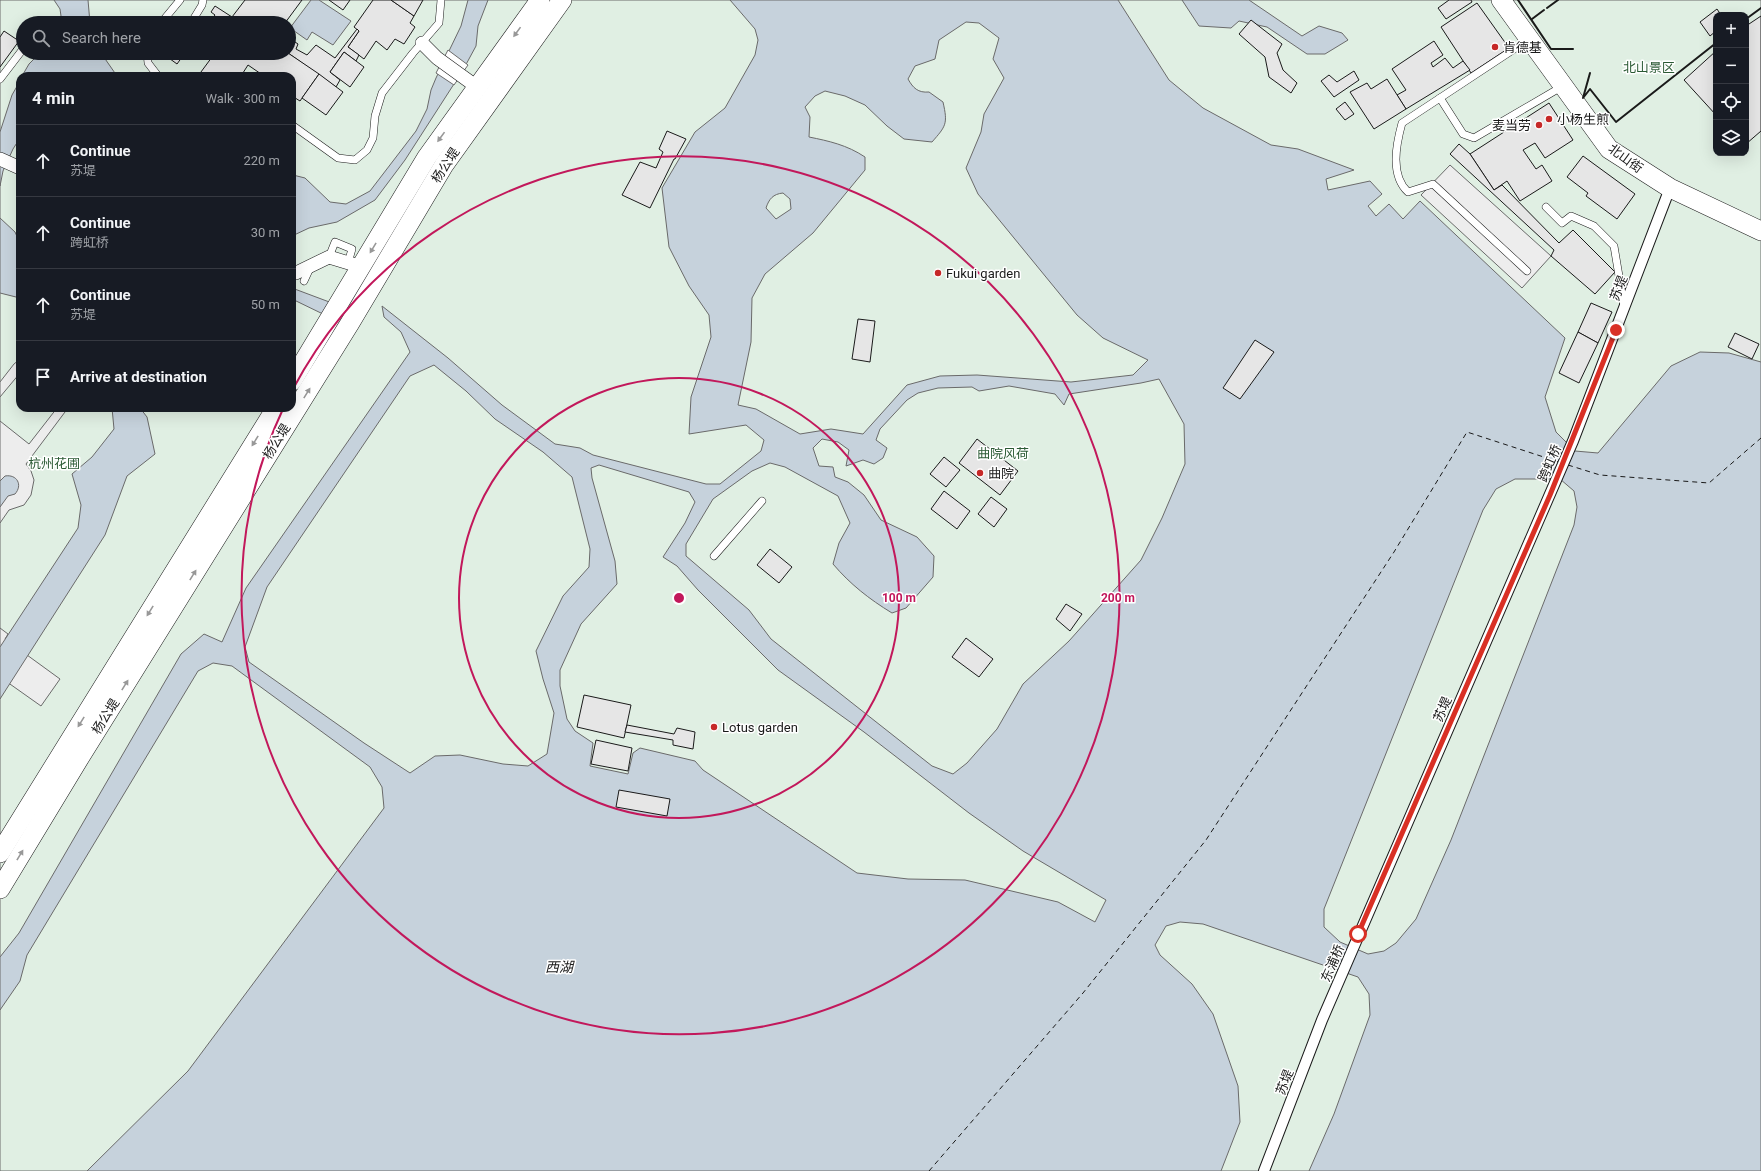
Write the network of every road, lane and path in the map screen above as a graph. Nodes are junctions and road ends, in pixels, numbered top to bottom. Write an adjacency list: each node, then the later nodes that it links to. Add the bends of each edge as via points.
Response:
1 (180, 0): 7 (lane)
2 (203, 0): 8 (lane)
3 (441, 0): 10 (lane, via 439,23)
4 (540, 0): 16 (main road, 杨公堤, one-way to 16)
5 (562, 0): 31 (main road, 杨公堤, one-way to 5, via 444,165)
6 (1501, 0): 9 (main road, 北山街)
7 (167, 16)
8 (195, 16)
9 (1530, 39): 15 (main road, 北山街); 17 (lane)
10 (422, 43): 16 (street, via 437,58); 18 (lane, via 382,93 372,138 367,150 355,160 338,158)
11 (16, 58): 14 (lane)
12 (148, 60): 13 (lane)
13 (155, 72)
14 (0, 79)
15 (1563, 86): 17 (lane, via 1474,138 1463,134); 21 (main road, 北山街, via 1610,149)
16 (477, 87): 25 (main road, 杨公堤, one-way to 25)
17 (1440, 98): 26 (lane, via 1402,123 1396,162 1400,185 1408,192 1433,184)
18 (296, 127)
19 (0, 159): 20 (street)
20 (16, 167)
21 (1670, 188): 23 (main road, 北山街); 29 (street, 苏堤)
22 (1546, 207): 29 (lane, via 1562,223 1571,216 1594,226 1614,246)
23 (1761, 230)
24 (312, 265): 25 (street, via 329,257); 27 (street); 28 (lane)
25 (355, 265): 30 (main road, 杨公堤)
26 (1527, 271)
27 (296, 273)
28 (304, 280)
29 (1624, 308): 34 (street, 苏堤)
30 (296, 374)
31 (296, 410)
32 (274, 412): 38 (main road, 杨公堤, one-way to 38)
33 (295, 412): 39 (main road, 杨公堤, one-way to 33)
34 (1572, 441): 35 (street, 跨虹桥)
35 (1550, 495): 40 (street, 苏堤)
36 (762, 501): 37 (lane)
37 (714, 556)
38 (0, 853)
39 (0, 889)
40 (1358, 934): 41 (street, 东浦桥)
41 (1329, 1002): 42 (street, 苏堤)
42 (1264, 1171)

